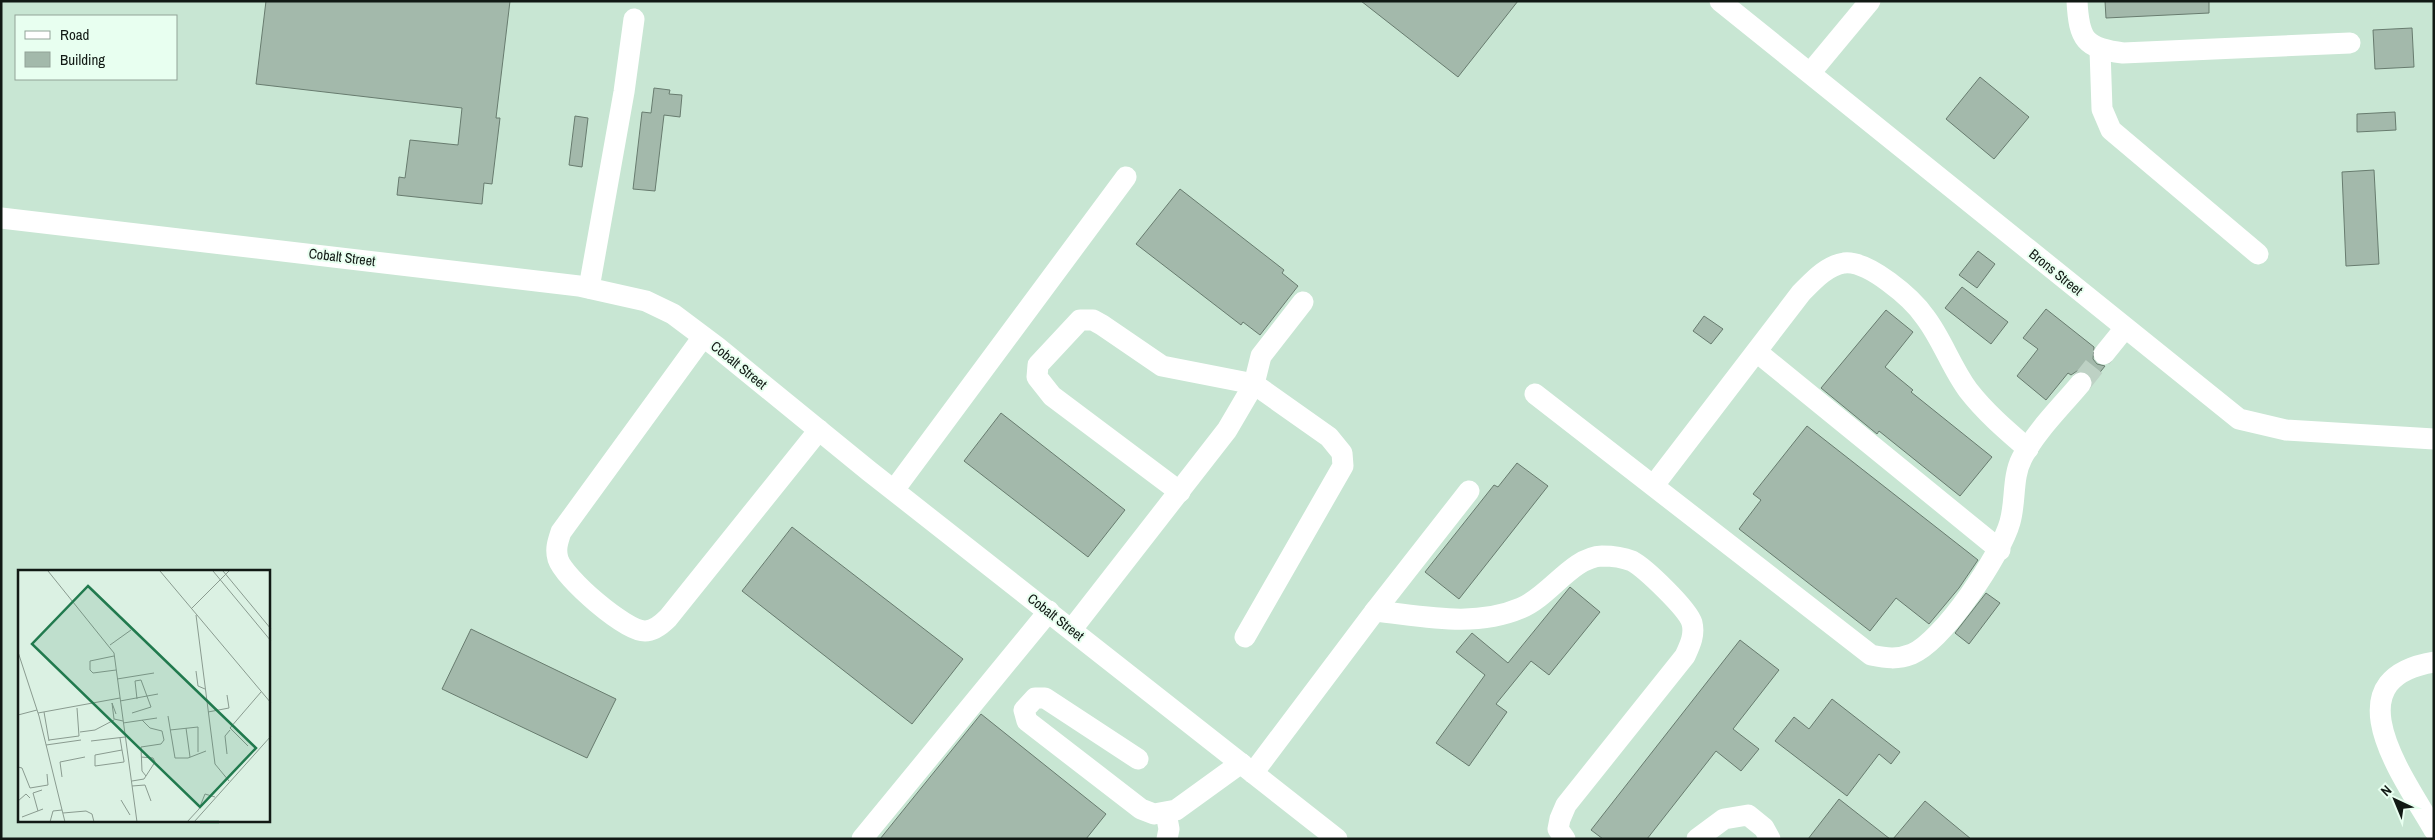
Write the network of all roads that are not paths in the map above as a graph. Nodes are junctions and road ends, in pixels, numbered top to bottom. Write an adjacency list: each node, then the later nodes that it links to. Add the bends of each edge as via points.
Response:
1 (1720, 1): 7 (street, Brons Street)
2 (1870, 1): 7 (street)
3 (2077, 1): 6 (street, via 2083,36)
4 (634, 19): 11 (street)
5 (2350, 43): 6 (street, via 2123,54)
6 (2100, 50): 10 (street, via 2102,109 2111,130)
7 (1811, 72): 13 (street, Brons Street)
8 (1126, 177): 24 (street)
9 (1, 218): 11 (street, Cobalt Street)
10 (2258, 254)
11 (589, 288): 14 (street, Cobalt Street, via 646,302 673,314)
12 (1303, 302): 18 (street, via 1262,356)
13 (2125, 328): 16 (street); 21 (street, Brons Street, via 2239,419 2286,430)
14 (703, 337): 20 (street, Cobalt Street); 20 (street, via 561,532 557,545 558,559 567,574 616,617 632,628 646,631 668,618)
15 (1757, 352): 22 (street, via 1816,278 1832,267 1846,263 1863,267 1916,304 1967,388 1994,421); 23 (street); 27 (street)
16 (2104, 354)
17 (2081, 383): 22 (street)
18 (1254, 384): 25 (street, via 1227,430); 25 (street, via 1162,366 1094,320 1085,319 1076,324 1038,365 1037,377 1052,396); 31 (street, via 1329,437 1342,453 1343,466)
19 (1535, 394): 23 (street)
20 (819, 430): 24 (street, Cobalt Street)
21 (2434, 439)
22 (2028, 449): 27 (street, via 2018,470 2010,522)
23 (1654, 485): 27 (street, via 1871,655 1892,659 1913,654 1929,642 1960,607)
24 (894, 490): 28 (street, Cobalt Street)
25 (1180, 492): 30 (street)
26 (1469, 492): 29 (street)
27 (2000, 550)
28 (1049, 611): 30 (street, Cobalt Street); 37 (street)
29 (1375, 611): 34 (street); 40 (street, via 1464,620 1493,616 1521,608 1549,590 1577,564 1599,556 1620,556 1634,562 1682,605 1692,623 1692,640 1685,656 1566,805 1558,829)
30 (1072, 629): 34 (street, Cobalt Street)
31 (1245, 637)
32 (2434, 662): 36 (street, via 2418,664 2402,672 2389,684 2381,697 2379,709 2381,726 2396,762)
33 (1138, 759): 35 (street, via 1045,698 1034,698 1024,710 1027,720 1141,810)
34 (1247, 768): 35 (street); 39 (street, Cobalt Street)
35 (1166, 814): 38 (street)
36 (2434, 830)
37 (862, 839)
38 (1167, 839)
39 (1338, 839)
40 (1565, 839)
41 (1697, 839): 42 (street, via 1724,820 1748,815 1758,822)
42 (1770, 839)

